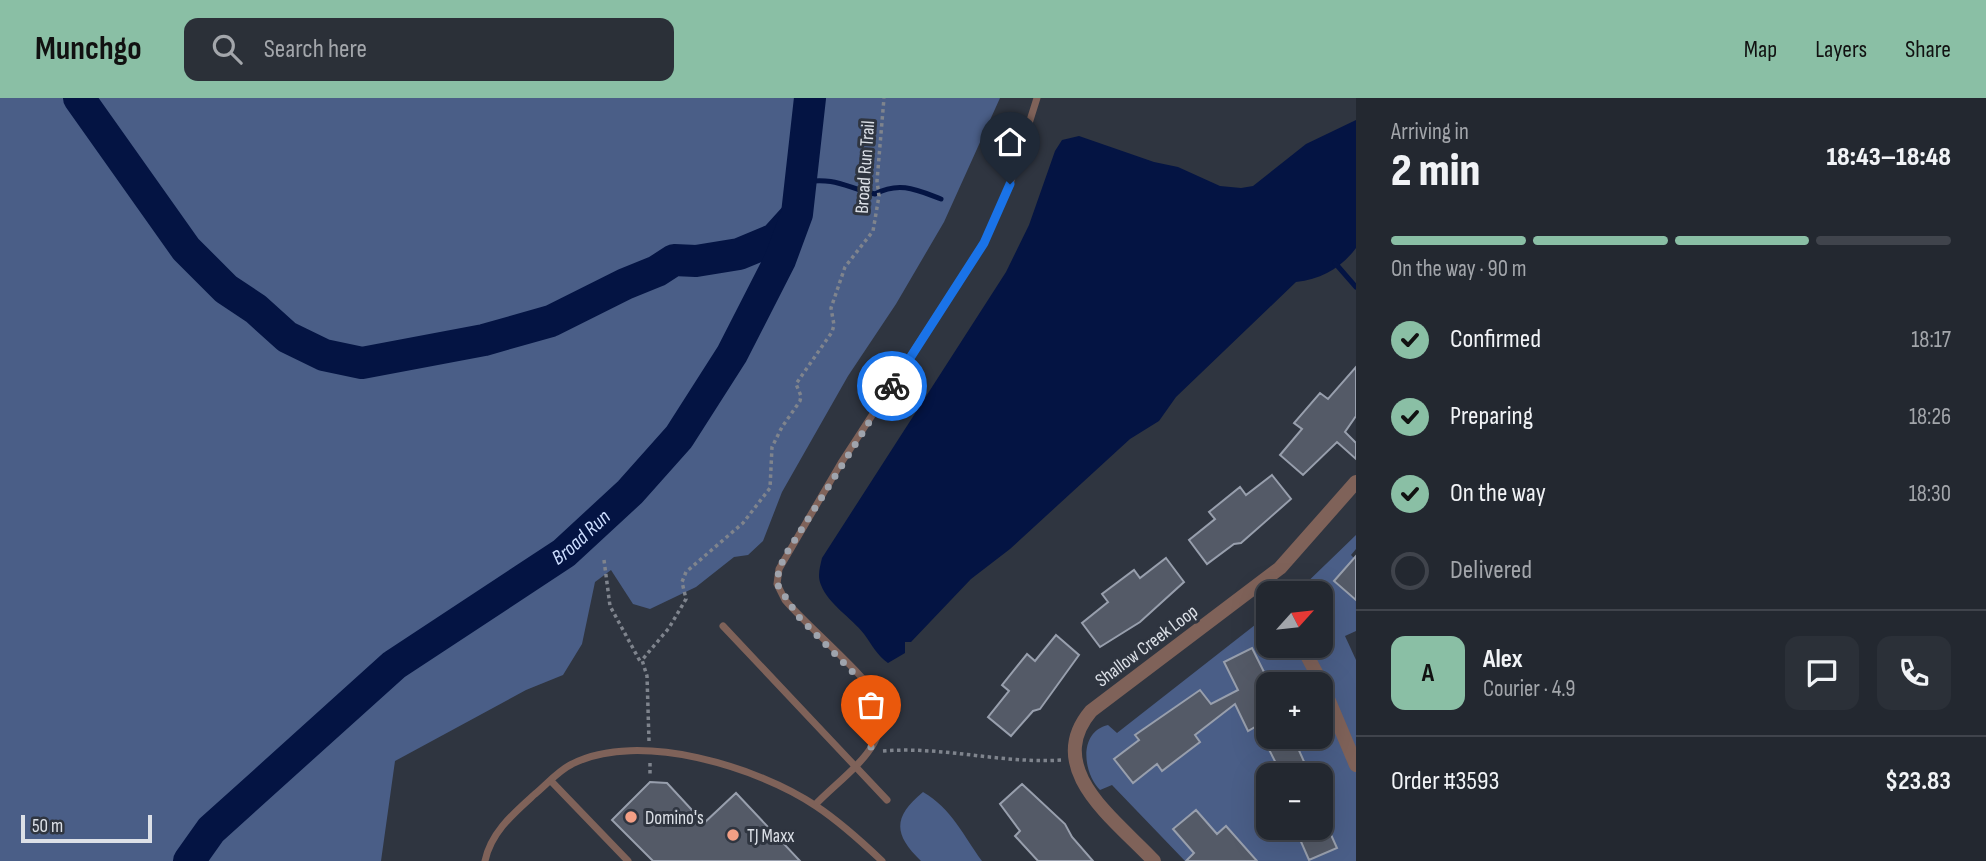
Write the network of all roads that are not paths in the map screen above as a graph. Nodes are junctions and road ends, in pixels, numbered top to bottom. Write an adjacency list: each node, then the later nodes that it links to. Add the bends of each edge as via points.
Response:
1 (1037, 98): 7 (lane, via 1010,184 984,243 841,463 779,569 777,584 785,600 879,699 880,726 867,752)
2 (1356, 482): 3 (street, Shallow Creek Loop)
3 (1270, 581)
4 (1256, 594): 15 (street, Shallow Creek Loop, via 1091,711 1081,723 1074,760 1081,782)
5 (723, 626): 7 (lane)
6 (1308, 658): 8 (street)
7 (854, 765): 10 (lane); 11 (lane)
8 (1356, 765)
9 (551, 781): 11 (lane, via 587,757 650,750 736,770 774,783); 12 (lane, via 495,836); 13 (lane)
10 (887, 800)
11 (815, 805): 14 (lane)
12 (485, 861)
13 (628, 861)
14 (881, 861)
15 (1154, 861)

